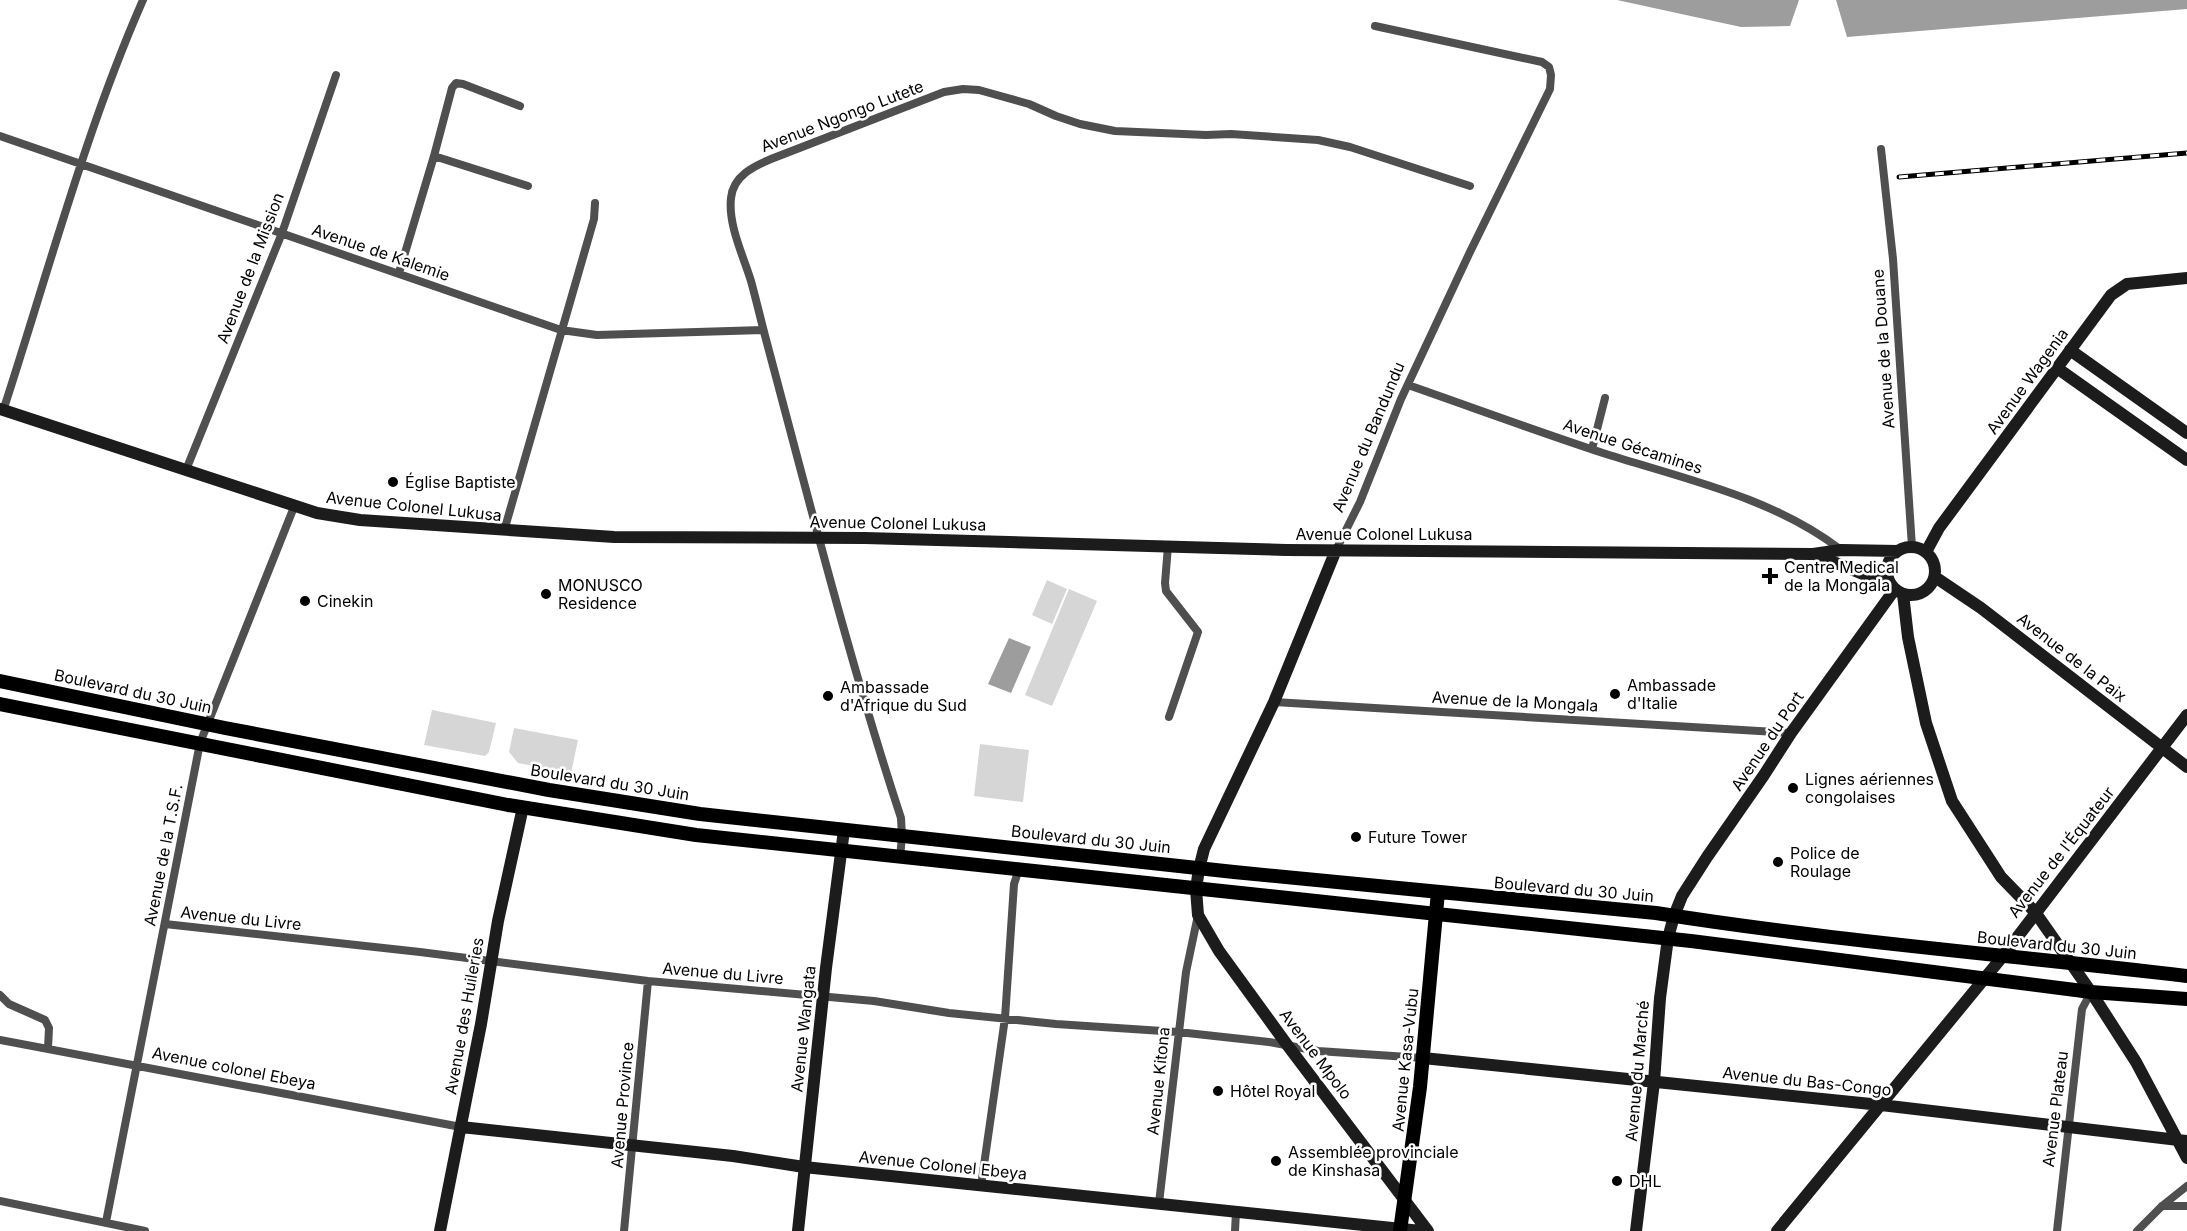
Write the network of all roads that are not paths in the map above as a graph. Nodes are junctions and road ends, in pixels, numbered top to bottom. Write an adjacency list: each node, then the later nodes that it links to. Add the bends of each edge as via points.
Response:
1 (143, 0): 8 (street)
2 (1375, 26): 19 (street, Avenue du Bandundu, via 1542,62 1551,75 1550,89)
3 (336, 75): 12 (street, Avenue de la Mission)
4 (520, 106): 7 (street, via 456,83)
5 (0, 136): 8 (street, Avenue de Kalemie)
6 (1881, 148): 30 (street, Avenue de la Douane, via 1893,259)
7 (434, 156): 9 (street); 13 (street)
8 (81, 164): 12 (street, Avenue de Kalemie); 21 (street)
9 (528, 186)
10 (1470, 186): 16 (street, Avenue Ngongo Lutete, via 1318,140 1115,131 1072,121 1005,96 979,90 952,90 771,159 741,177 731,196 731,213)
11 (595, 203): 15 (street, via 594,219)
12 (282, 233): 13 (street, Avenue de Kalemie); 25 (street, Avenue de la Mission)
13 (399, 273): 15 (street, Avenue de Kalemie)
14 (2187, 278): 17 (street, Avenue Wagenia, via 2119,288)
15 (561, 330): 16 (street, Avenue de Kalemie, via 597,335); 27 (street)
16 (763, 330): 28 (street, Avenue Ngongo Lutete)
17 (2070, 350): 18 (street, Avenue Wagenia); 22 (street)
18 (2057, 368): 24 (street); 34 (street, Avenue Wagenia, via 1939,528)
19 (1408, 385): 23 (street, Avenue Gécamines); 31 (street, Avenue du Bandundu)
20 (1605, 398): 23 (street)
21 (2, 410): 25 (street, Avenue Colonel Lukusa)
22 (2187, 434)
23 (1592, 449): 32 (street, Avenue Gécamines, via 1739,496 1810,528)
24 (2187, 460)
25 (186, 471): 26 (street, Avenue Colonel Lukusa)
26 (294, 507): 27 (street, Avenue Colonel Lukusa, via 360,520); 43 (street, Avenue de la T.S.F.)
27 (504, 531): 28 (street, Avenue Colonel Lukusa, via 614,537)
28 (818, 538): 29 (street, Avenue Colonel Lukusa); 50 (street, Avenue Ngongo Lutete, via 901,818)
29 (1168, 546): 31 (street, Avenue Colonel Lukusa); 42 (street, via 1166,591 1198,632)
30 (1912, 547): 33 (street); 34 (street)
31 (1336, 550): 35 (street, Avenue Colonel Lukusa); 39 (street, Avenue du Bandundu)
32 (1841, 550): 33 (street, Avenue Colonel Lukusa); 35 (street, Avenue Colonel Lukusa)
33 (1898, 551): 37 (street, via 1887,567)
34 (1926, 552): 36 (street, via 1934,564)
35 (1813, 554): 37 (street, Avenue Colonel Lukusa)
36 (1935, 577): 37 (street, via 1918,594); 46 (street, Avenue de la Paix)
37 (1896, 589): 44 (street, Avenue du Port); 57 (street, via 1926,723 1953,801 2001,877)
38 (0, 681): 43 (main road, Boulevard du 30 Juin)
39 (1274, 702): 44 (street, Avenue de la Mongala); 54 (street, Avenue du Bandundu)
40 (0, 704): 45 (main road)
41 (2187, 715): 46 (street, Avenue de l'Équateur)
42 (1169, 717)
43 (208, 724): 45 (street, Avenue de la T.S.F.); 49 (main road, Boulevard du 30 Juin, via 549,790 700,814)
44 (1791, 733): 60 (street, Avenue du Port, via 1691,881)
45 (200, 743): 48 (main road); 61 (street, Avenue de la T.S.F.)
46 (2162, 748): 47 (street, Avenue de la Paix); 57 (street, Avenue de l'Équateur)
47 (2187, 766)
48 (523, 807): 51 (main road, via 696,836); 64 (street, Avenue des Huileries)
49 (844, 830): 50 (main road, Boulevard du 30 Juin); 51 (street, Avenue Wangata)
50 (902, 836): 52 (street, Avenue Ngongo Lutete); 54 (main road, Boulevard du 30 Juin)
51 (843, 852): 52 (main road); 71 (street, Avenue Wangata)
52 (900, 858): 53 (main road)
53 (1019, 869): 55 (main road); 73 (street, via 1014,884)
54 (1198, 869): 55 (street, Avenue du Bandundu); 56 (main road, Boulevard du 30 Juin)
55 (1196, 889): 58 (main road); 59 (street, Avenue Mpolo)
56 (1438, 892): 58 (main road, Avenue Kasa-Vubu); 60 (main road, Boulevard du 30 Juin)
57 (2035, 912): 63 (street, Avenue de l'Équateur); 65 (street)
58 (1437, 914): 62 (main road); 78 (main road, Avenue Kasa-Vubu)
59 (1198, 915): 74 (street, Avenue Kitona); 76 (street, Avenue Mpolo, via 1219,951)
60 (1674, 916): 62 (street, Avenue du Marché); 63 (main road, Boulevard du 30 Juin)
61 (165, 924): 64 (street, Avenue du Livre); 79 (street, Avenue de la T.S.F.)
62 (1668, 938): 67 (main road); 80 (street, Avenue du Marché)
63 (2002, 957): 65 (main road, Boulevard du 30 Juin); 67 (street, Avenue de l'Équateur)
64 (492, 961): 68 (street, Avenue du Livre); 82 (street, Avenue des Huileries)
65 (2071, 962): 66 (main road, Boulevard du 30 Juin); 69 (street)
66 (2187, 976)
67 (1986, 977): 69 (main road); 81 (street, Avenue de l'Équateur)
68 (648, 981): 71 (street, Avenue du Livre); 85 (street, Avenue Province)
69 (2091, 992): 72 (main road); 83 (street, Avenue Plateau, via 2082,1009); 84 (street)
70 (0, 994): 77 (street, via 9,1004 45,1020 50,1028)
71 (823, 996): 73 (street, Avenue du Livre); 87 (street, Avenue Wangata)
72 (2187, 999)
73 (1005, 1018): 74 (street, Avenue du Livre); 88 (street)
74 (1178, 1032): 76 (street, Avenue du Livre); 92 (street, Avenue Kitona)
75 (0, 1040): 77 (street, Avenue colonel Ebeya)
76 (1288, 1046): 78 (street, Avenue du Livre); 90 (street, Avenue Mpolo)
77 (48, 1048): 79 (street, Avenue colonel Ebeya)
78 (1423, 1058): 80 (street, Avenue du Bas-Congo); 90 (main road, Avenue Kasa-Vubu)
79 (138, 1065): 82 (street, Avenue colonel Ebeya); 96 (street, Avenue de la T.S.F.)
80 (1654, 1082): 81 (street, Avenue du Bas-Congo); 105 (street, Avenue du Marché)
81 (1881, 1105): 83 (street, Avenue du Bas-Congo); 106 (street, Avenue de l'Équateur)
82 (461, 1127): 85 (street, Avenue Colonel Ebeya); 99 (street, Avenue des Huileries)
83 (2068, 1127): 84 (street, Avenue du Bas-Congo); 107 (street, Avenue Plateau)
84 (2182, 1140): 86 (street)
85 (634, 1146): 87 (street, Avenue Colonel Ebeya); 100 (street, Avenue Province)
86 (2187, 1158)
87 (804, 1167): 88 (street, Avenue Colonel Ebeya); 101 (street, Avenue Wangata)
88 (981, 1186): 92 (street, Avenue Colonel Ebeya)
89 (2187, 1186): 93 (street)
90 (1404, 1200): 97 (main road, Avenue Kasa-Vubu); 104 (street, Avenue Mpolo)
91 (0, 1201): 96 (street)
92 (1159, 1203): 95 (street, Avenue Colonel Ebeya)
93 (2162, 1206): 94 (street); 108 (street)
94 (2187, 1206)
95 (1236, 1212): 97 (street, Avenue Colonel Ebeya); 102 (street)
96 (106, 1222): 98 (street)
97 (1400, 1230): 103 (street, Avenue Colonel Ebeya)
98 (144, 1231)
99 (440, 1231)
100 (624, 1231)
101 (798, 1231)
102 (1234, 1231)
103 (1421, 1231)
104 (1428, 1231)
105 (1636, 1231)
106 (1777, 1231)
107 (2057, 1231)
108 (2138, 1231)

